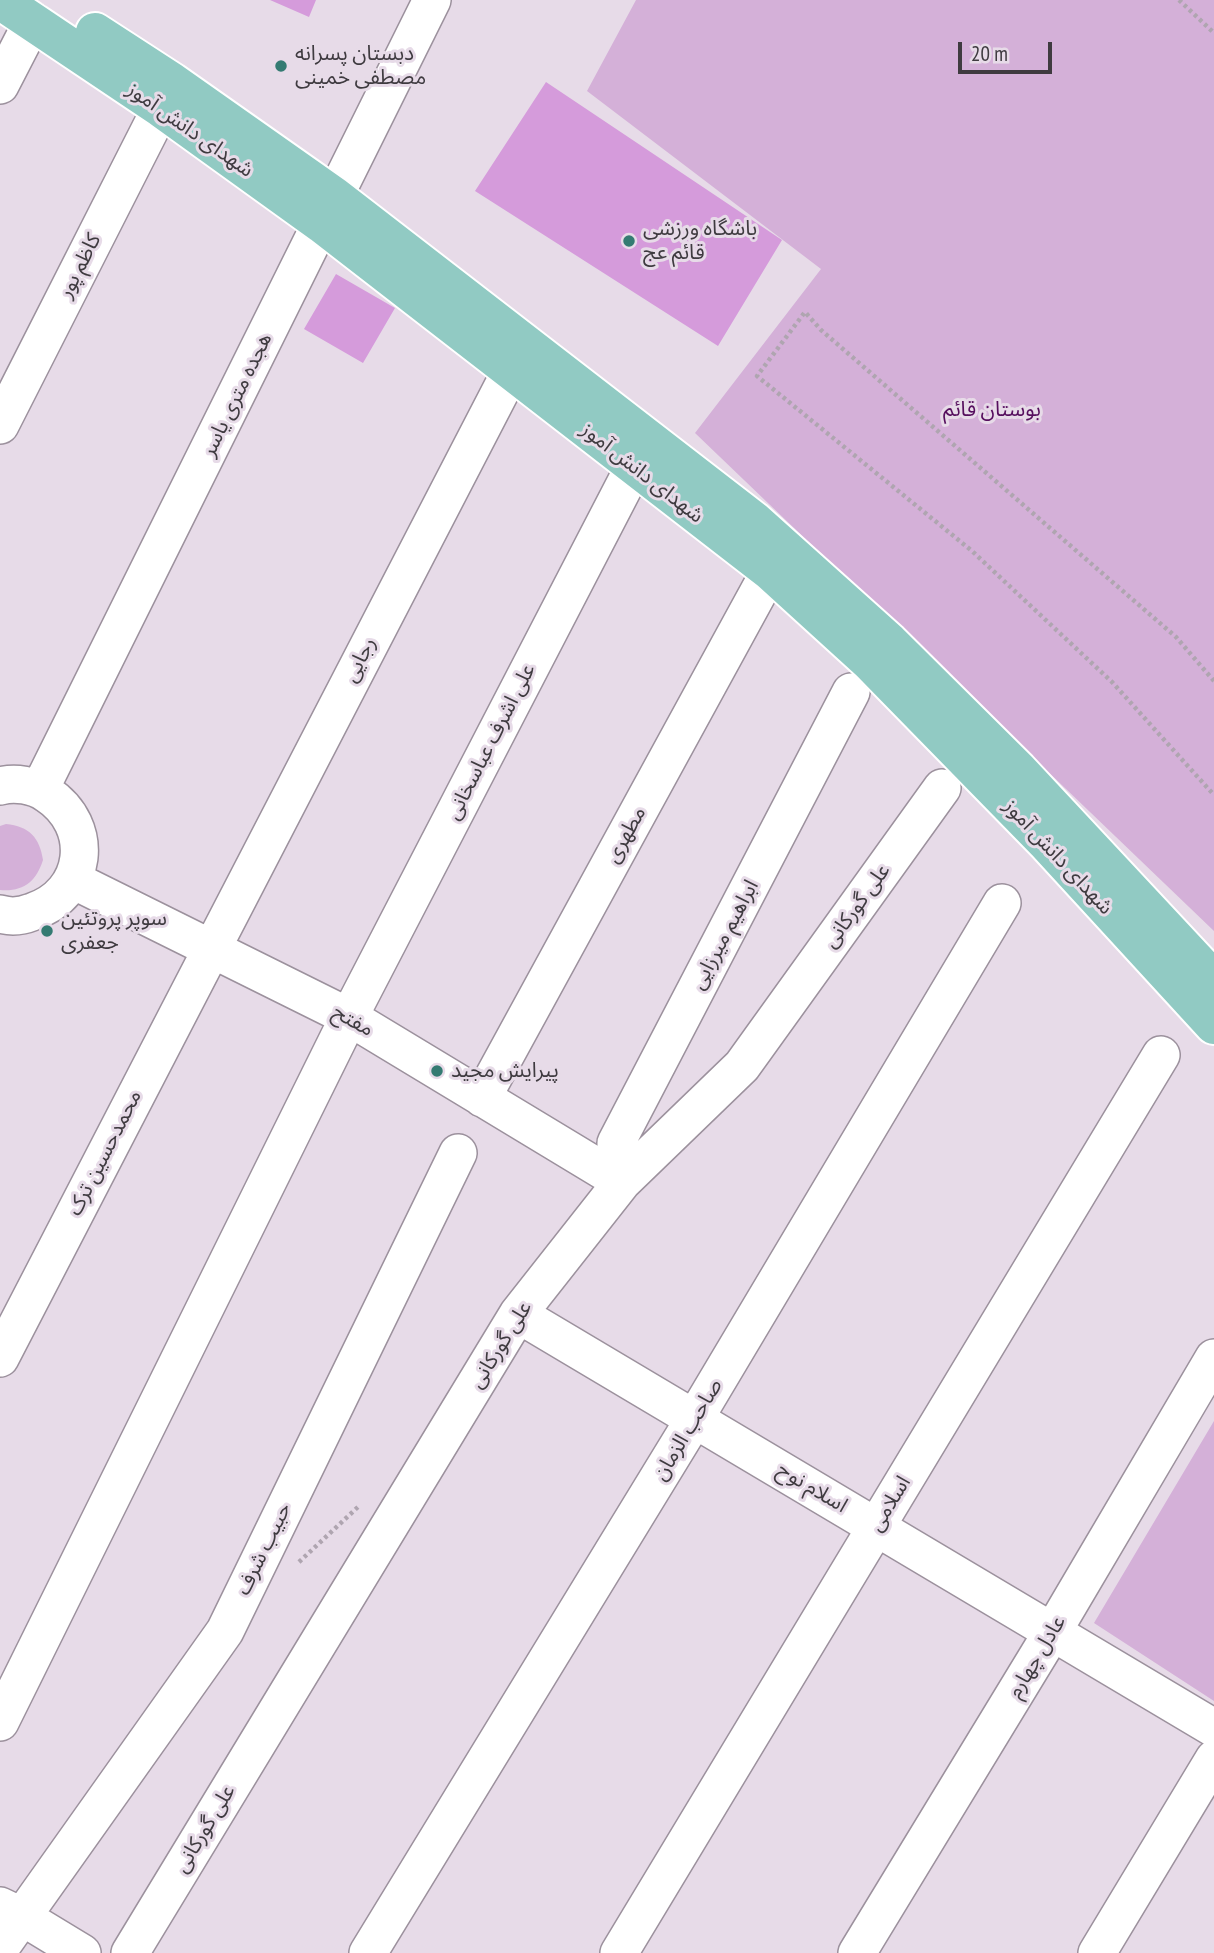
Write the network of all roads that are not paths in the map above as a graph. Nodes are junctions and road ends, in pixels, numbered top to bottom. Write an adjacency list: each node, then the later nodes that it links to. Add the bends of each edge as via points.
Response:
1 (0, 0): 3 (main road, شهدای دانش آموز)
2 (432, 0): 6 (street, هجده متری یاسر)
3 (39, 10): 4 (street); 5 (main road, شهدای دانش آموز); 6 (main road, via 172,82)
4 (0, 85)
5 (161, 108): 6 (main road, شهدای دانش آموز); 8 (street, کاظم پور)
6 (328, 210): 7 (main road, شهدای دانش آموز); 10 (main road, via 753,520); 14 (street, هجده متری یاسر)
7 (511, 371): 9 (main road, شهدای دانش آموز); 18 (street, رجایی)
8 (0, 425)
9 (634, 467): 10 (main road, شهدای دانش آموز); 20 (street, علی اشرف عباسخانی)
10 (779, 562): 19 (main road, via 889,642 1018,770); 21 (main road, شهدای دانش آموز); 23 (street, مطهری)
11 (851, 692): 25 (street, ابراهیم میرزایی, via 616,1143)
12 (0, 786): 14 (street)
13 (942, 788): 25 (street, علی گورکانی, via 742,1066)
14 (40, 789): 15 (street, via 72,818 79,838)
15 (73, 880): 17 (street, via 45,908 25,915); 18 (street, مفتح)
16 (1002, 903): 29 (street, صاحب الزمان)
17 (0, 914)
18 (210, 949): 20 (street, مفتح); 27 (street, محمدحسین ترک)
19 (1214, 980)
20 (349, 1017): 23 (street, مفتح); 32 (street, علی اشرف عباسخانی)
21 (1214, 1026)
22 (1161, 1055): 30 (street, اسلامی)
23 (482, 1098): 25 (street, مفتح)
24 (458, 1153): 35 (street, حبیب شرف, via 225,1631)
25 (622, 1182): 26 (street, علی گورکانی)
26 (518, 1314): 29 (street, اسلام نوح); 38 (street, علی گورکانی)
27 (0, 1357)
28 (1214, 1358): 31 (street, عادل چهارم)
29 (695, 1418): 30 (street, اسلام نوح); 39 (street, صاحب الزمان)
30 (876, 1526): 31 (street, اسلام نوح); 40 (street, اسلامی)
31 (1052, 1631): 33 (street, اسلام نوح); 41 (street, عادل چهارم)
32 (0, 1722)
33 (1214, 1728)
34 (1214, 1759): 42 (street)
35 (10, 1911): 36 (street, حبیب شرف); 37 (street)
36 (0, 1948)
37 (82, 1953)
38 (130, 1953)
39 (369, 1953)
40 (619, 1953)
41 (857, 1953)
42 (1097, 1953)

